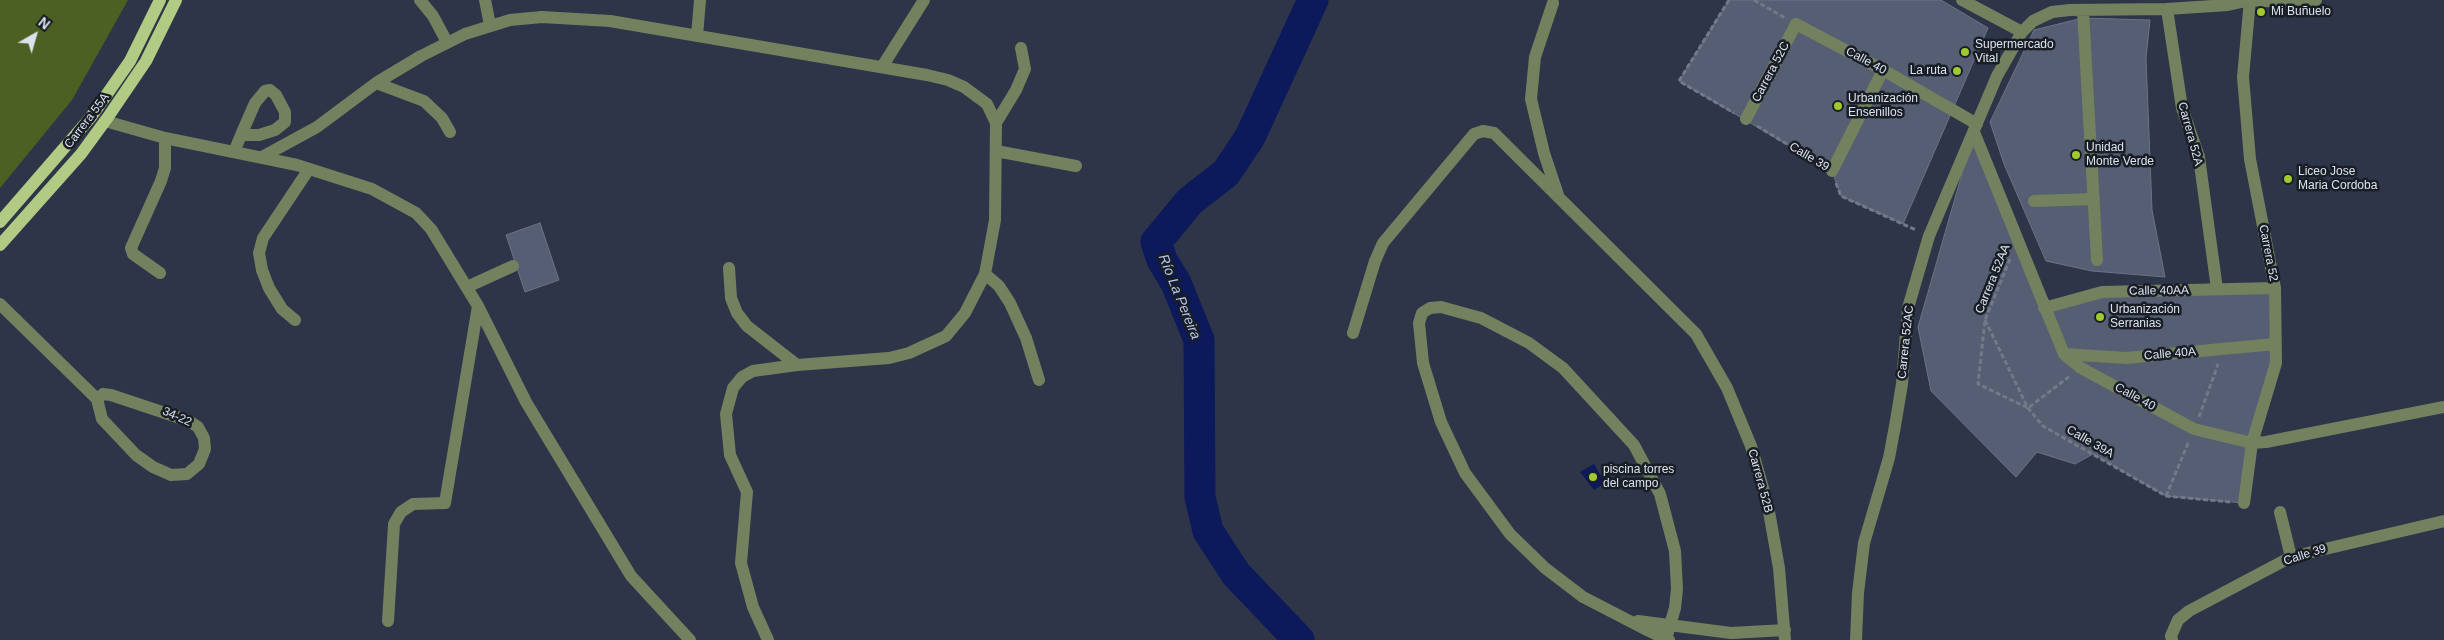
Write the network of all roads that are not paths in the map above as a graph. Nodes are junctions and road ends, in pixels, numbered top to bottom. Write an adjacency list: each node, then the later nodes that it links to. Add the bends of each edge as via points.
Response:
1 (160, 0): 38 (main road, Carrera 55A, via 130,61 91,117)
2 (176, 0): 23 (main road, Carrera 55A, via 146,61)
3 (420, 0): 17 (street)
4 (485, 0): 14 (street)
5 (700, 0): 16 (street)
6 (924, 0): 19 (street)
7 (1962, 0): 15 (street)
8 (2250, 0): 9 (street, via 2296,3); 11 (street, via 2228,5); 46 (street, Carrera 52, via 2244,77 2250,159)
9 (2316, 0)
10 (1553, 3): 35 (street, via 1535,57 1531,99)
11 (2166, 9): 12 (street); 47 (street, Carrera 52A, via 2182,108 2199,158)
12 (2083, 11): 15 (street, via 2052,12 2033,21); 36 (street)
13 (1796, 24): 20 (street, Calle 40); 22 (street, Carrera 52C)
14 (490, 25): 16 (street, via 542,17 610,21); 17 (street)
15 (2022, 32): 25 (street, Carrera 52AC, via 1997,76)
16 (697, 36): 19 (street)
17 (447, 42): 21 (street)
18 (1021, 48): 24 (street, via 1025,69)
19 (882, 68): 24 (street, via 948,80 964,87 987,104)
20 (1883, 70): 25 (street, Calle 40); 34 (street)
21 (376, 83): 26 (street, via 424,101 442,118); 31 (street, via 317,127)
22 (1746, 120)
23 (105, 121): 28 (street); 39 (main road, Carrera 55A, via 81,154)
24 (996, 123): 29 (street)
25 (1976, 128): 50 (street, Calle 40); 71 (street, Carrera 52AC, via 1929,236 1908,308 1902,384 1889,458 1864,543)
26 (450, 132)
27 (241, 135): 30 (street)
28 (165, 138): 30 (street); 43 (street, via 162,181 131,248 137,257)
29 (996, 151): 32 (street); 44 (street, via 995,220)
30 (234, 152): 31 (street)
31 (262, 157): 33 (street)
32 (1076, 166)
33 (309, 169): 45 (street, via 372,189 416,213 431,229); 51 (street, via 263,238 259,253 269,288 282,309)
34 (1832, 171)
35 (1558, 197): 52 (street, Carrera 52B, via 1494,133 1483,131 1474,134 1384,243 1375,261); 67 (street, Carrera 52B, via 1696,334 1727,388 1751,446 1770,515)
36 (2094, 199): 37 (street); 40 (street)
37 (2034, 201)
38 (0, 222)
39 (0, 246)
40 (2098, 260)
41 (513, 266): 45 (street)
42 (729, 268): 55 (street, via 731,298 737,313 747,326)
43 (160, 273)
44 (985, 274): 55 (street, via 965,313 946,336 909,354); 56 (street, via 1010,302)
45 (466, 287): 49 (street)
46 (2275, 288): 47 (street, Calle 40AA); 53 (street, Carrera 52)
47 (2217, 289): 50 (street, Calle 40AA, via 2102,292)
48 (0, 304): 57 (street, 34-22)
49 (478, 306): 65 (street, via 445,503 413,504 401,512 394,524); 69 (street, via 526,402 631,576)
50 (2044, 308): 54 (street, Calle 40)
51 (295, 320)
52 (1353, 333)
53 (2275, 344): 54 (street, Calle 40A, via 2126,358); 59 (street, Carrera 52, via 2276,364)
54 (2064, 354): 59 (street, Calle 40, via 2081,368 2194,429)
55 (797, 364): 70 (street, via 753,371 742,377 733,388 726,414 730,455 748,492 741,563 753,607)
56 (1039, 380)
57 (96, 399): 57 (street, 34-22, via 102,419 136,455 153,467 171,475 181,475 199,464 205,449 204,438 190,421 111,394 103,394)
58 (2444, 407): 59 (street, Calle 40)
59 (2252, 443): 60 (street, Carrera 52)
60 (2244, 504)
61 (2280, 512): 63 (street)
62 (2444, 521): 63 (street, Calle 39)
63 (2291, 557): 72 (street, Calle 39, via 2189,611 2178,620)
64 (1624, 617): 66 (street); 66 (street, via 1583,597 1545,568 1510,534 1465,473 1441,422 1423,363 1418,323 1422,313 1441,307 1482,318 1529,343 1563,368 1634,445 1660,494 1675,551 1677,589); 68 (street)
65 (388, 621)
66 (1671, 626): 67 (street); 68 (street)
67 (1785, 635)
68 (1668, 639)
69 (690, 640)
70 (768, 640)
71 (1856, 640)
72 (2172, 640)

